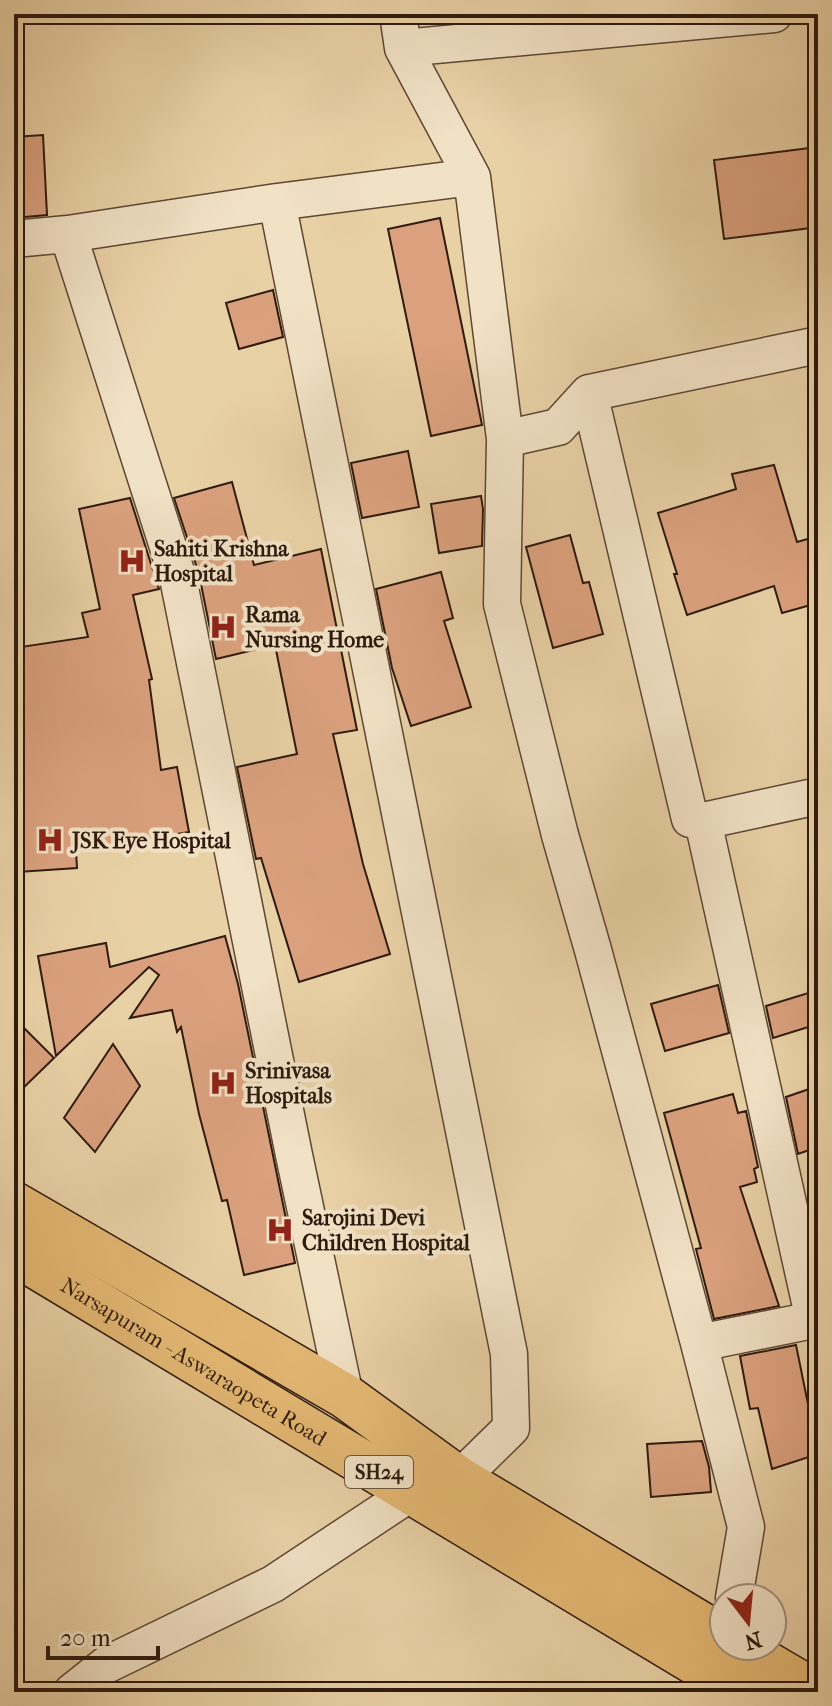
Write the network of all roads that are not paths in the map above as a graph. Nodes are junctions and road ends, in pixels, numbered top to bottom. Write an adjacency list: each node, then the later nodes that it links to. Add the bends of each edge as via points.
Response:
1 (774, 14): 2 (street)
2 (400, 31): 3 (street)
3 (472, 177): 4 (street); 9 (street)
4 (277, 202): 5 (street); 18 (street, via 509,1354 511,1428)
5 (68, 234): 6 (street); 17 (street, via 178,578)
6 (14, 239)
7 (818, 345): 8 (street)
8 (589, 393): 9 (street, via 558,427); 11 (street, via 690,819)
9 (505, 439): 16 (street, via 502,604)
10 (818, 796): 11 (street)
11 (703, 821): 12 (street)
12 (803, 1202): 15 (street)
13 (14, 1204): 17 (main road, Narsapuram - Aswaraopeta Road / SH24)
14 (14, 1253): 19 (main road, Narsapuram - Aswaraopeta Road / SH24)
15 (816, 1320): 16 (street)
16 (699, 1343): 20 (street, via 746,1527)
17 (345, 1396): 18 (main road, Narsapuram - Aswaraopeta Road / SH24)
18 (459, 1479): 21 (main road, Narsapuram - Aswaraopeta Road / SH24)
19 (412, 1492): 23 (street, via 273,1584 106,1665); 24 (main road, Narsapuram - Aswaraopeta Road / SH24)
20 (737, 1582)
21 (708, 1628)
22 (764, 1662): 25 (main road)
23 (72, 1692)
24 (744, 1692)
25 (815, 1692)

